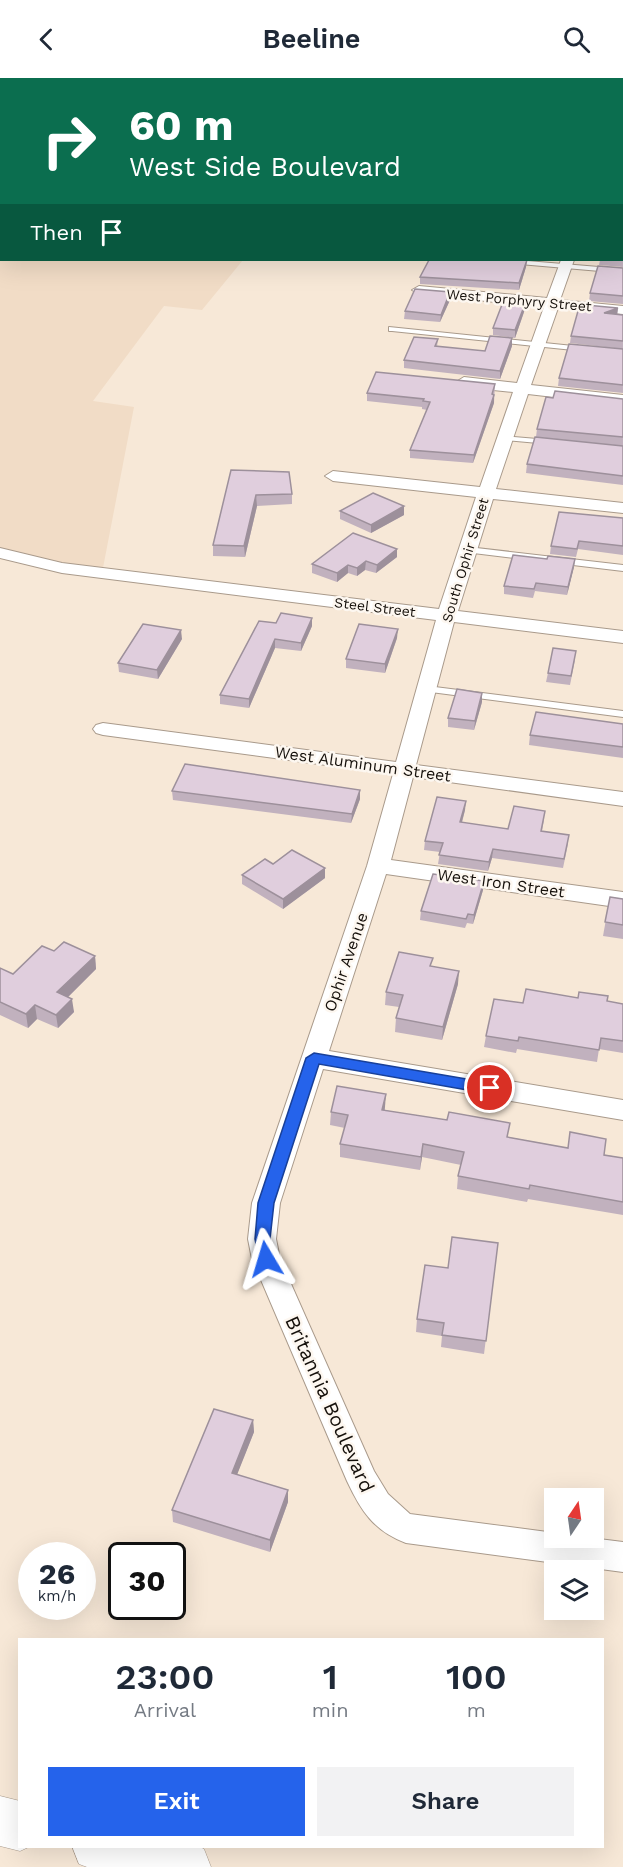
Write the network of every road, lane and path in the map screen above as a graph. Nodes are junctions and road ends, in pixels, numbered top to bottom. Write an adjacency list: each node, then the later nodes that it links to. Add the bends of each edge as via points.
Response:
1 (532, 261): 2 (lane)
2 (566, 262): 3 (lane); 5 (street, South Ophir Street)
3 (623, 271)
4 (415, 290): 5 (street, West Porphyry Street)
5 (551, 303): 6 (street, West Porphyry Street); 8 (street, South Ophir Street)
6 (623, 310)
7 (392, 329): 8 (lane)
8 (538, 344): 9 (lane); 11 (street, South Ophir Street)
9 (591, 350)
10 (452, 381): 11 (street)
11 (523, 389): 12 (street); 13 (street, South Ophir Street)
12 (623, 400)
13 (506, 438): 14 (lane); 16 (street, South Ophir Street)
14 (564, 444)
15 (333, 476): 16 (street)
16 (486, 494): 17 (street); 18 (street, South Ophir Street)
17 (623, 508)
18 (468, 550): 20 (lane); 21 (street, South Ophir Street)
19 (0, 553): 21 (street, Steel Street, via 62,567)
20 (623, 568)
21 (447, 615): 22 (street, Steel Street); 23 (street, South Ophir Street)
22 (623, 637)
23 (427, 689): 24 (lane); 26 (street, South Ophir Street)
24 (623, 714)
25 (103, 729): 26 (street, West Aluminum Street)
26 (404, 770): 27 (street, West Aluminum Street); 28 (street, South Ophir Street)
27 (623, 799)
28 (378, 866): 29 (street, West Iron Street); 30 (street, Ophir Avenue)
29 (623, 900)
30 (314, 1058): 31 (street); 32 (street, Britannia Boulevard, via 266,1203 262,1239 271,1270 374,1502 388,1519 406,1528)
31 (623, 1110)
32 (623, 1557)
33 (0, 1821): 34 (highway)
34 (18, 1826)
35 (105, 1848): 36 (highway)
36 (186, 1867)

